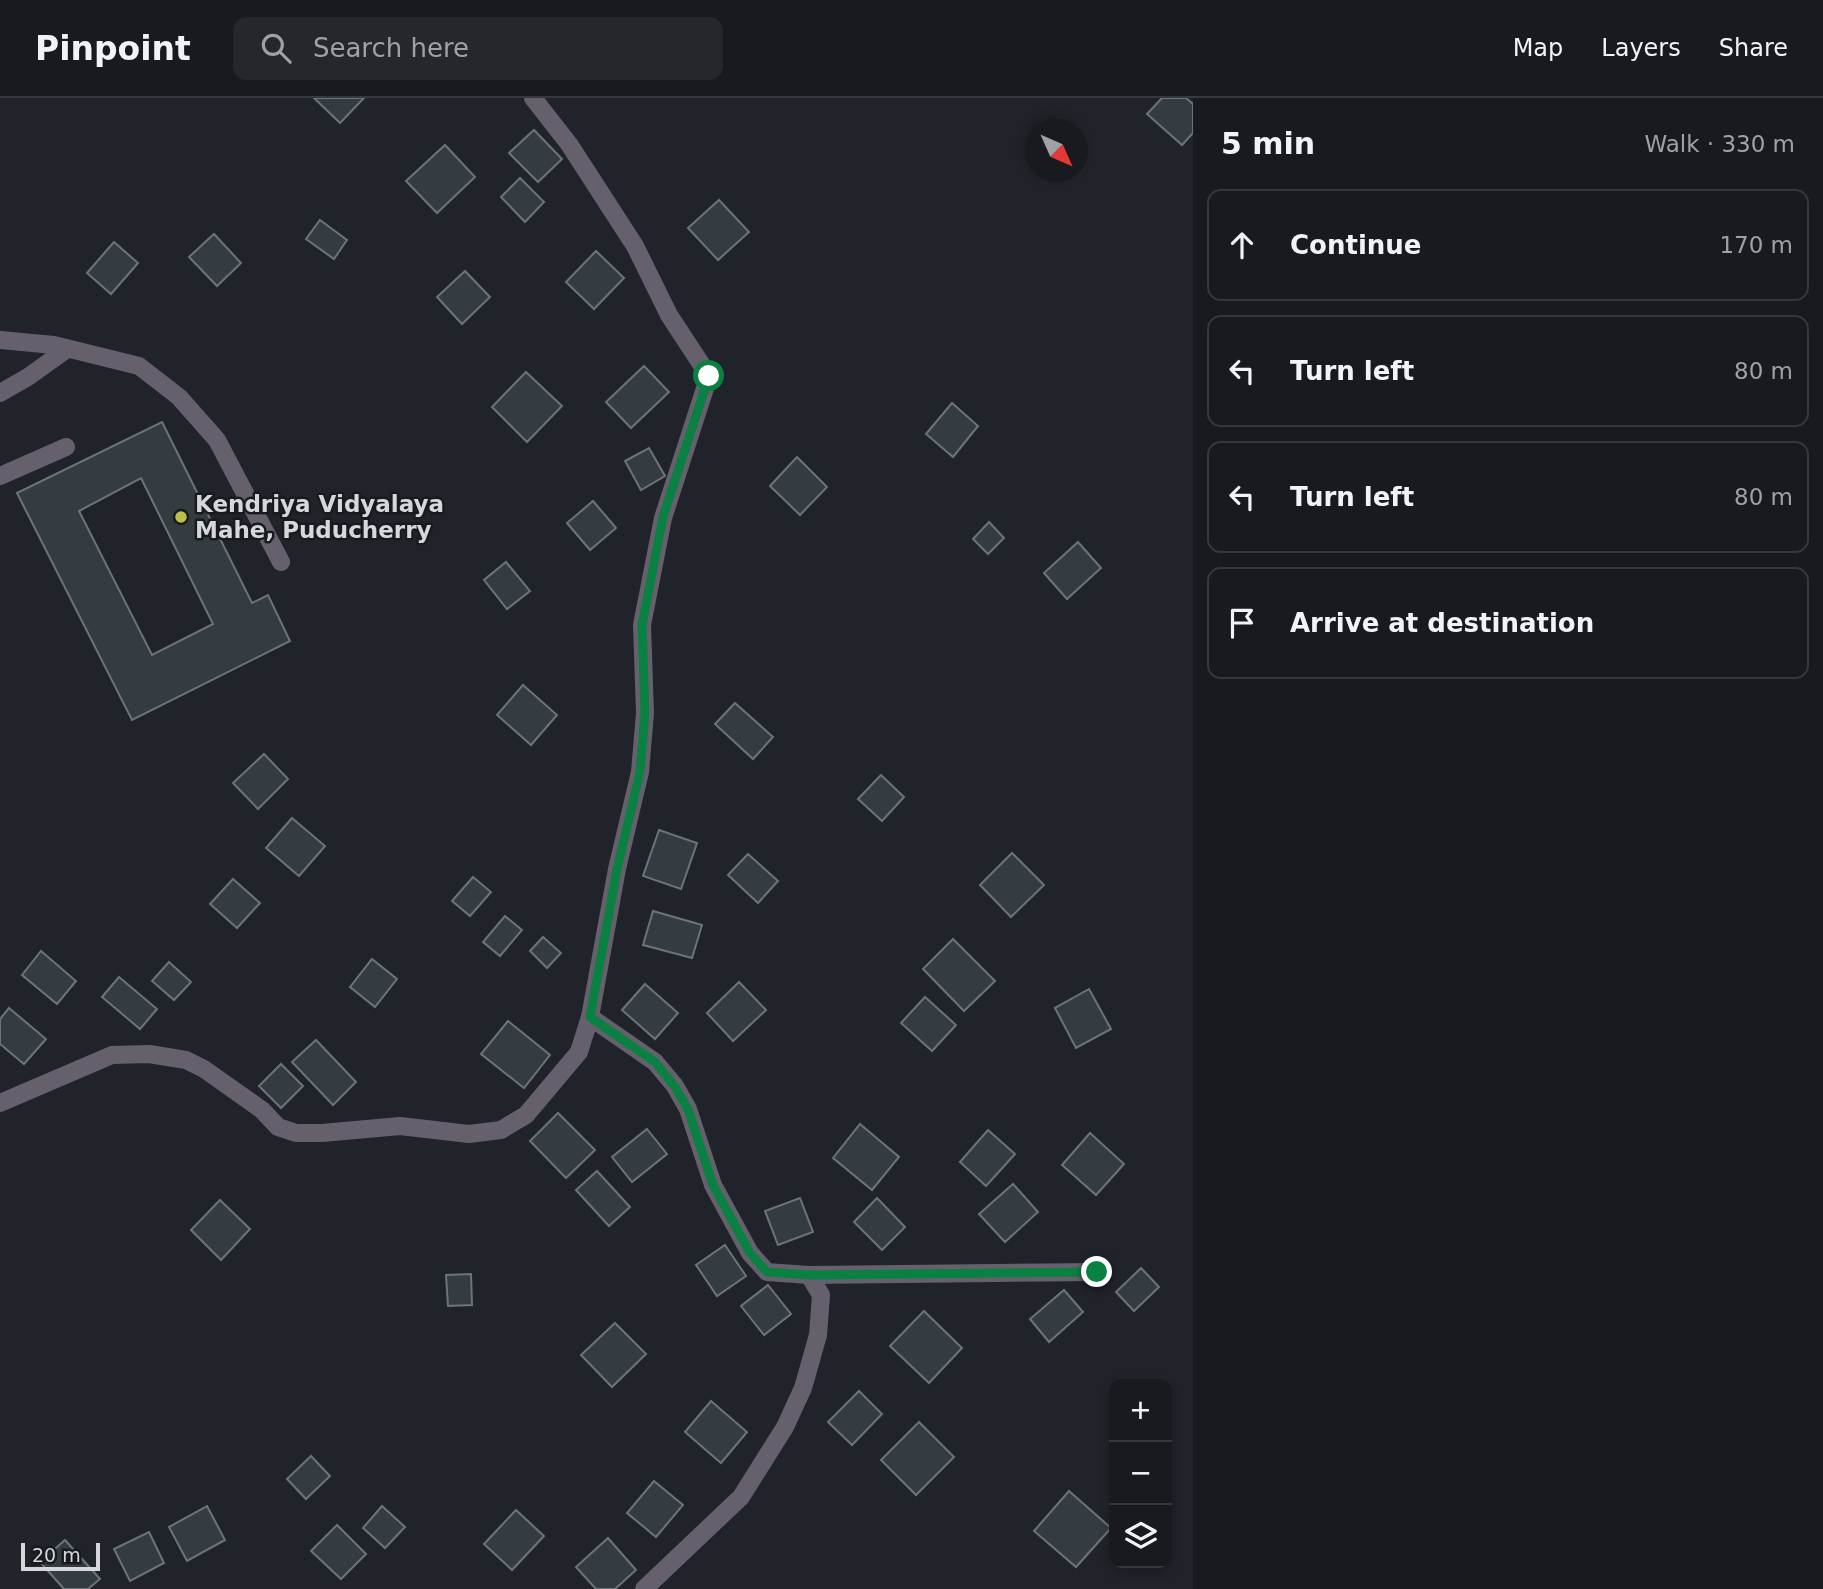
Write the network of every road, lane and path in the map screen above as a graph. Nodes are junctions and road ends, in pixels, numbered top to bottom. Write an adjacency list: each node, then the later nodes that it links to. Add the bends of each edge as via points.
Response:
1 (533, 98): 8 (street, via 569,144 635,246 669,315 709,376 663,517 642,625 645,713 640,772)
2 (0, 340): 3 (street)
3 (66, 349): 4 (street); 7 (street, via 139,366 179,397 217,440)
4 (0, 393)
5 (66, 447): 6 (street)
6 (0, 476)
7 (281, 562)
8 (590, 1017): 9 (street, via 579,1052 526,1115 501,1130 469,1134 400,1126 296,1133 278,1127 262,1110 204,1069 186,1060 149,1054 112,1055); 11 (street, via 655,1062 675,1087 688,1109 713,1185 758,1263 767,1272)
9 (0, 1103)
10 (1097, 1272): 11 (street)
11 (809, 1275): 12 (street, via 821,1295 818,1335 803,1388 785,1427 741,1497)
12 (644, 1589)

